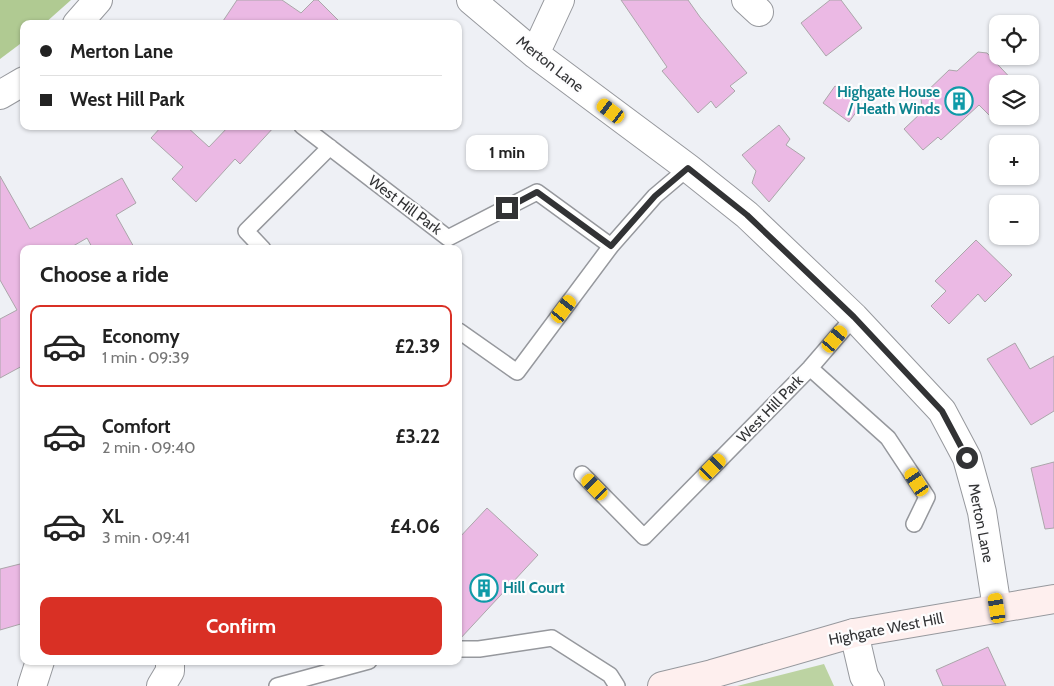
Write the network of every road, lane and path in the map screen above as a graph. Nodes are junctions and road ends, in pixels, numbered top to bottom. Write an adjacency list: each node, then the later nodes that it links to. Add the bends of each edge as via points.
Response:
1 (98, 0): 4 (street)
2 (471, 0): 5 (street, Merton Lane)
3 (560, 0): 5 (street)
4 (80, 20)
5 (535, 54): 10 (street, Merton Lane)
6 (20, 83): 7 (street)
7 (0, 95)
8 (307, 130): 9 (lane, West Hill Park)
9 (330, 148): 11 (lane, via 246,231); 12 (lane, West Hill Park, via 448,238 537,192)
10 (688, 168): 12 (lane, via 655,196); 13 (street, Merton Lane, via 747,215)
11 (259, 245)
12 (611, 246): 14 (lane, via 517,372)
13 (854, 317): 15 (lane, West Hill Park); 19 (street, Merton Lane, via 942,411 967,458 982,512)
14 (462, 333)
15 (810, 368): 16 (lane, West Hill Park, via 644,537); 17 (lane, West Hill Park, via 888,438 927,497)
16 (582, 474)
17 (914, 524)
18 (1054, 599): 19 (street, Highgate West Hill)
19 (997, 608): 20 (street, Highgate West Hill)
20 (854, 633): 29 (street, Highgate West Hill); 30 (street, via 864,676)
21 (462, 649): 28 (lane, via 552,638 610,676)
22 (39, 665): 25 (street)
23 (170, 665): 26 (street)
24 (354, 665): 27 (lane)
25 (32, 686)
26 (161, 686)
27 (277, 686)
28 (617, 686)
29 (662, 686)
30 (870, 686)

